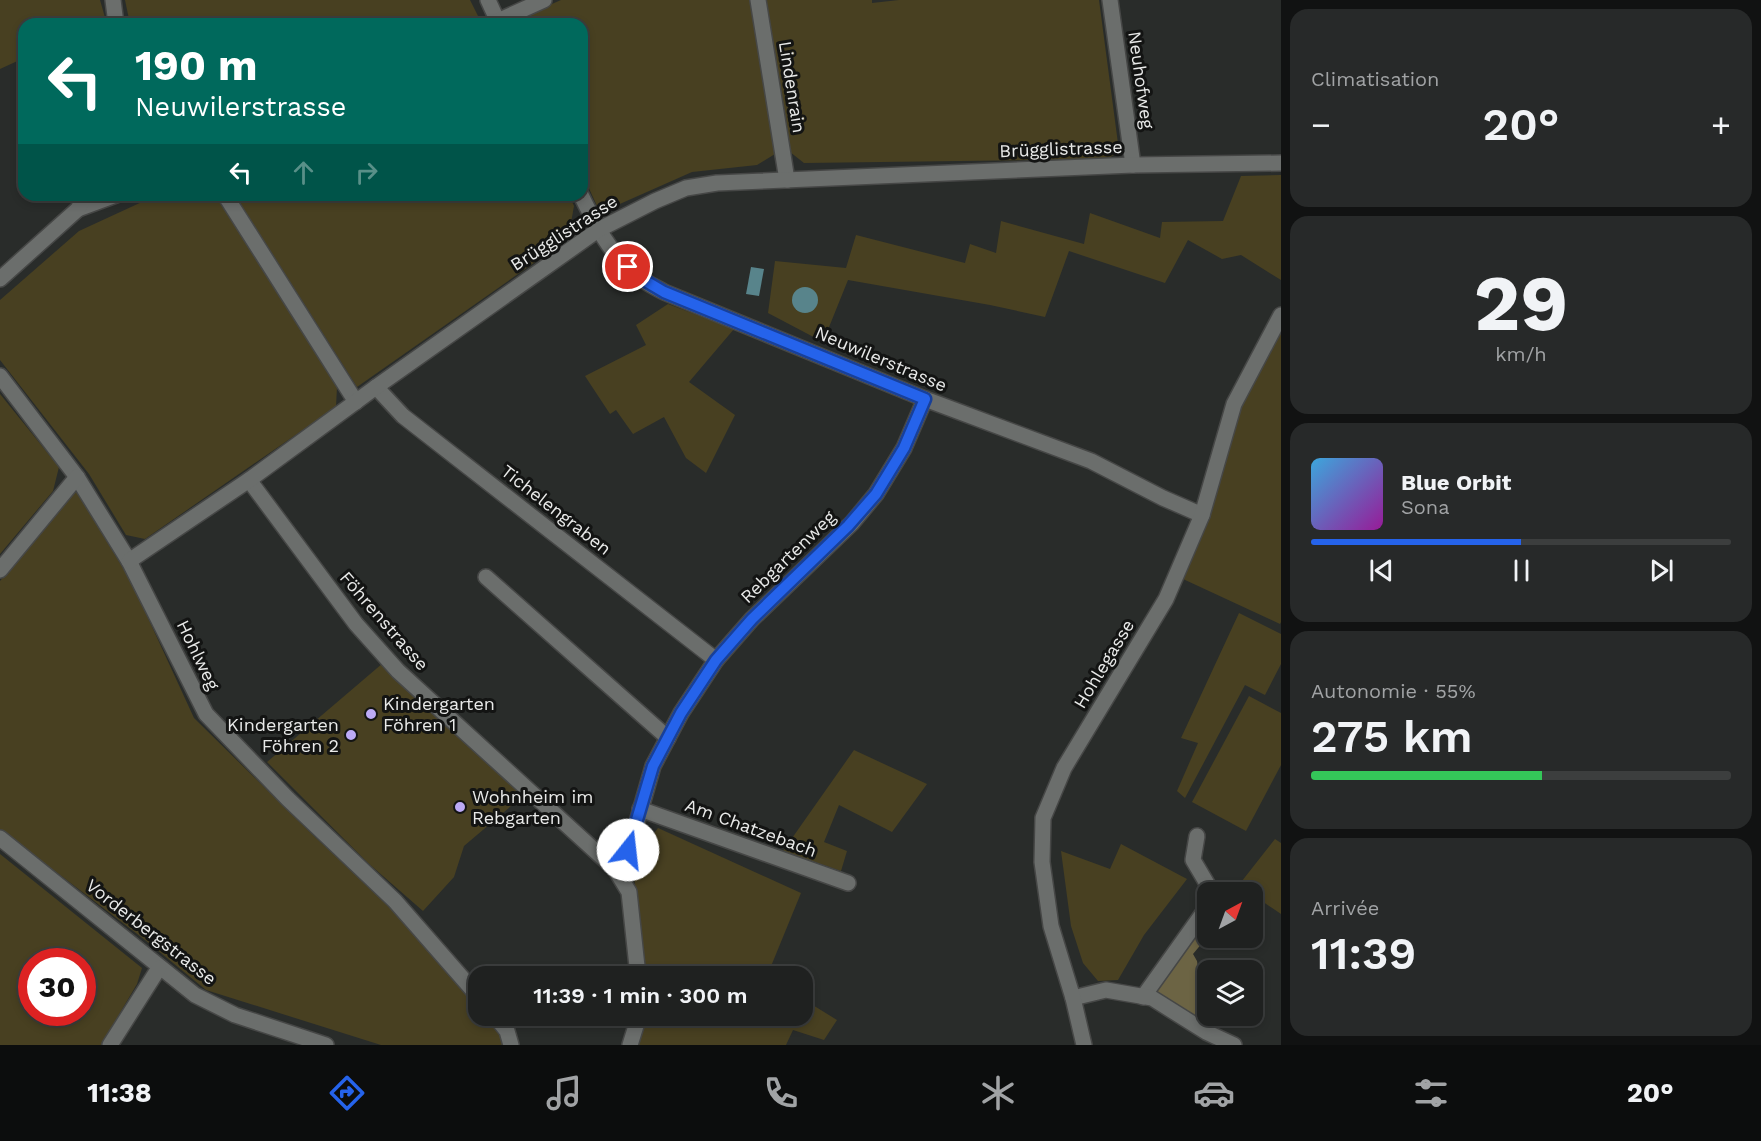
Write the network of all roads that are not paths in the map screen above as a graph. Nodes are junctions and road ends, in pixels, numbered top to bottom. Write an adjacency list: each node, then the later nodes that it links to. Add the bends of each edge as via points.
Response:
1 (113, 0): 6 (street)
2 (488, 0): 7 (street)
3 (544, 0): 8 (street)
4 (758, 0): 11 (street, Lindenrain)
5 (1110, 0): 10 (street, Neuhofweg)
6 (115, 18)
7 (494, 18)
8 (506, 18)
9 (1281, 163): 10 (street, Brügglistrasse)
10 (1133, 165): 11 (street, Brügglistrasse)
11 (787, 180): 17 (street, Brügglistrasse, via 686,188)
12 (82, 201): 16 (street)
13 (100, 201): 16 (street)
14 (229, 201): 23 (street)
15 (584, 201): 17 (street, Neuwilerstrasse)
16 (78, 209): 18 (street)
17 (598, 230): 21 (street, Brügglistrasse); 22 (street, Neuwilerstrasse, via 637,276 664,292)
18 (0, 279)
19 (1281, 315): 26 (street, Hohlegasse, via 1234,404)
20 (0, 376): 24 (street, Hohlweg)
21 (376, 387): 23 (street, Brügglistrasse); 30 (street, Tichelengraben, via 404,416)
22 (925, 399): 26 (street, Neuwilerstrasse, via 1091,461); 30 (street, Rebgartenweg, via 904,448 876,494)
23 (356, 402): 25 (street, Brügglistrasse)
24 (76, 477): 27 (street, Hohlweg); 28 (street)
25 (249, 480): 27 (street, Brügglistrasse); 35 (street, Föhrenstrasse, via 356,624 398,671)
26 (1202, 515): 43 (street, Hohlegasse, via 1166,599 1064,768 1043,818 1042,862 1051,926)
27 (129, 561): 41 (street, Hohlweg, via 206,714 395,901)
28 (0, 570)
29 (486, 577): 31 (street)
30 (716, 660): 31 (street, Rebgartenweg)
31 (668, 738): 32 (street, Rebgartenweg, via 653,766)
32 (640, 809): 35 (street, Rebgartenweg, via 628,850); 37 (street, Am Chatzebach)
33 (1197, 836): 36 (street, via 1193,860)
34 (0, 838): 40 (street, Vorderbergstrasse)
35 (615, 869): 39 (street, via 630,892)
36 (1206, 882)
37 (848, 883)
38 (1197, 921): 42 (street)
39 (637, 966)
40 (159, 968): 46 (street); 47 (street, Vorderbergstrasse, via 195,995 235,1015)
41 (468, 985)
42 (1143, 997): 43 (street, via 1106,990); 51 (street, via 1152,998)
43 (1073, 998): 50 (street, Hohlegasse)
44 (503, 1026): 48 (street)
45 (636, 1026): 49 (street)
46 (110, 1045)
47 (326, 1045)
48 (511, 1045)
49 (630, 1045)
50 (1084, 1045)
51 (1234, 1045)

